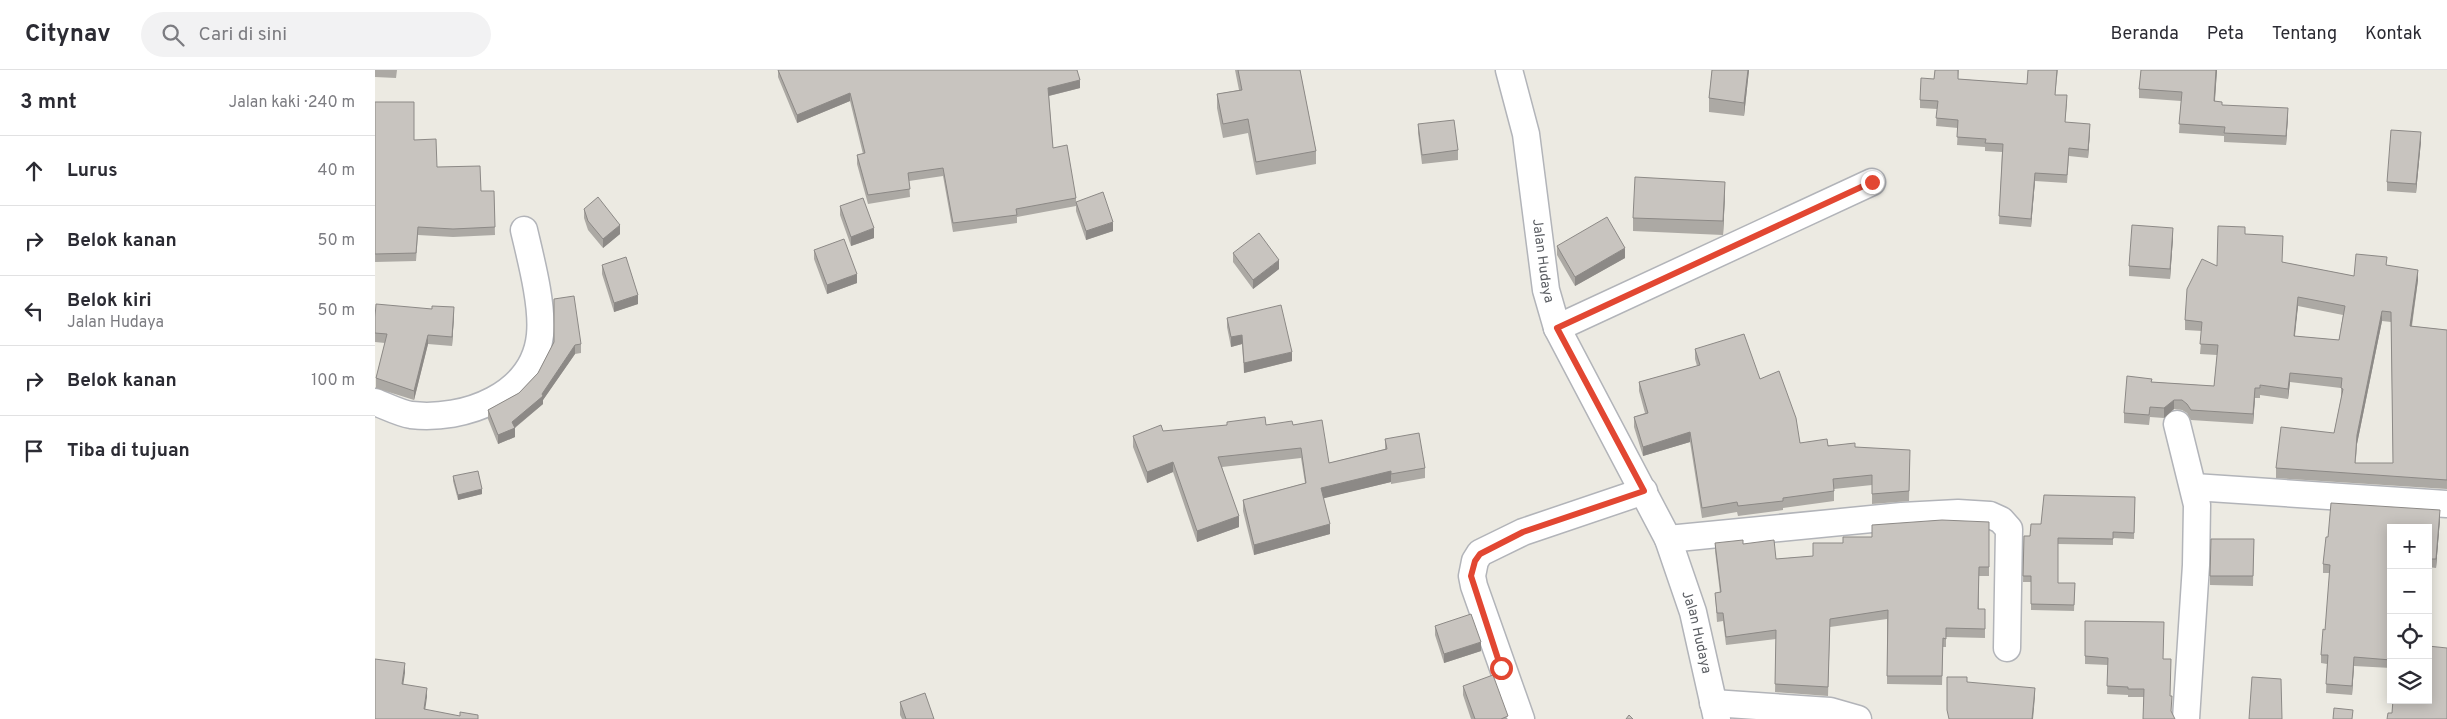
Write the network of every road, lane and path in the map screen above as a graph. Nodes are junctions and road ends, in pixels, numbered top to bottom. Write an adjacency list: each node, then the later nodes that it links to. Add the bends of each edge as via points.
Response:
1 (1509, 70): 4 (street, Jalan Hudaya, via 1526,134 1546,290)
2 (1872, 182): 4 (street)
3 (524, 230): 5 (street, via 536,283 540,335 535,356 514,386 497,399 471,410 439,415 410,415)
4 (1557, 328): 8 (street, Jalan Hudaya)
5 (375, 402)
6 (2177, 424): 7 (street)
7 (2194, 487): 9 (street); 15 (street, via 2197,504 2196,565)
8 (1644, 491): 10 (street, Jalan Hudaya); 13 (street, via 1523,532 1480,554 1475,561 1471,576)
9 (2447, 504)
10 (1669, 539): 11 (street, via 1902,516 1990,515 2009,529); 12 (street, Jalan Hudaya, via 1693,612)
11 (2007, 648)
12 (1715, 711): 14 (street, via 1830,711)
13 (1521, 719)
14 (1858, 719)
15 (2186, 719)

